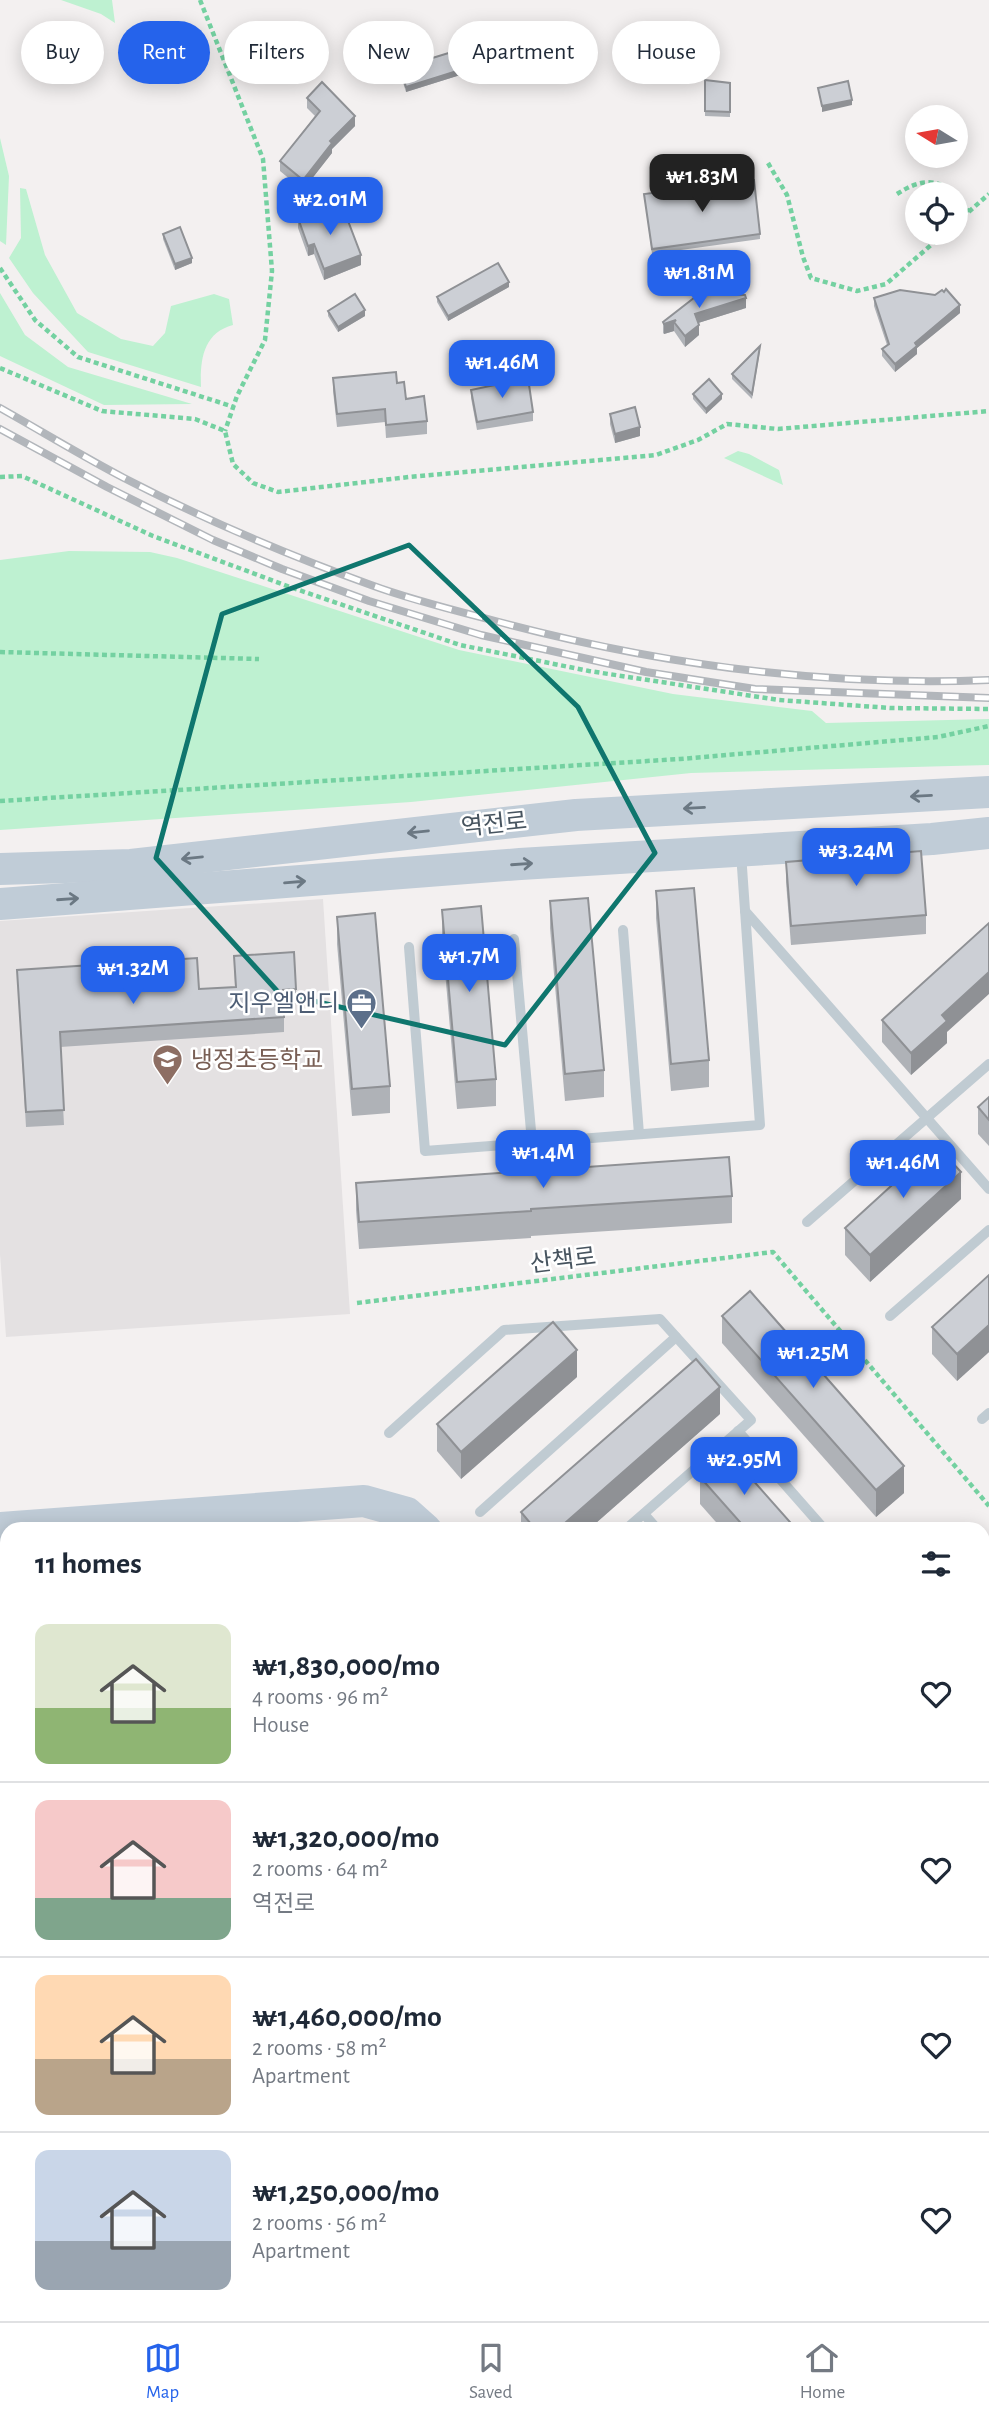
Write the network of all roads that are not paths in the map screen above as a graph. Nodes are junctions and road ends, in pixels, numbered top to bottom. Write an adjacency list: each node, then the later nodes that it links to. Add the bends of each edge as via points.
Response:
1 (989, 792): 4 (main road, 역전로, one-way to 4, via 576,815 131,864)
2 (989, 833): 3 (main road, 역전로)
3 (741, 851): 5 (main road, 역전로, one-way to 3); 6 (lane)
4 (0, 869)
5 (0, 904)
6 (745, 911): 11 (lane); 12 (lane, via 760,1125)
7 (623, 930): 12 (lane)
8 (514, 939): 13 (lane)
9 (409, 947): 13 (lane, via 425,1151)
10 (989, 1064): 11 (lane)
11 (927, 1118): 14 (lane); 15 (lane)
12 (639, 1134): 13 (lane)
13 (532, 1142)
14 (989, 1189)
15 (807, 1222)
16 (989, 1230): 17 (lane)
17 (890, 1315)
18 (676, 1337): 19 (lane, via 751,1420); 20 (lane, via 660,1319 504,1329); 21 (lane)
19 (738, 1431): 22 (lane); 27 (lane)
20 (389, 1433)
21 (480, 1511)
22 (644, 1514): 25 (lane); 26 (lane)
23 (81, 1522): 24 (main road, via 364,1501 407,1513)
24 (417, 1522)
25 (634, 1522)
26 (651, 1522)
27 (818, 1522)

